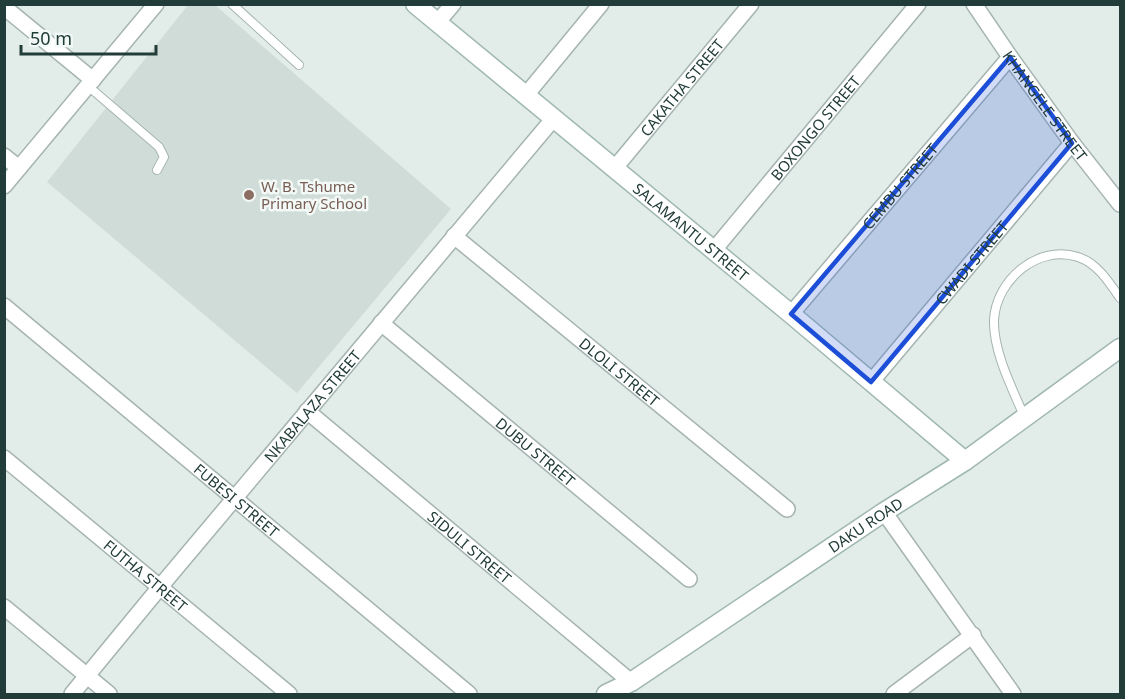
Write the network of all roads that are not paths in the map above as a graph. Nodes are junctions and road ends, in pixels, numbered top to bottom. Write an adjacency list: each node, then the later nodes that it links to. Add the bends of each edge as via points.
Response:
1 (156, 4): 13 (street)
2 (232, 4): 12 (lane)
3 (415, 4): 10 (street, SALAMANTU STREET)
4 (453, 4): 10 (street)
5 (602, 4): 14 (street)
6 (751, 4): 19 (street, CAKATHA STREET)
7 (918, 4): 24 (street, BOXONGO STREET)
8 (974, 4): 11 (street, KHANGELE STREET)
9 (4, 7): 13 (street)
10 (437, 23): 14 (street, SALAMANTU STREET)
11 (1010, 57): 16 (street, KHANGELE STREET); 27 (street, CEMBU STREET)
12 (299, 64)
13 (90, 83): 18 (street); 20 (lane, via 159,147 164,157)
14 (526, 95): 15 (street, SALAMANTU STREET)
15 (554, 118): 19 (street, SALAMANTU STREET); 23 (street, NKABALAZA STREET)
16 (1072, 143): 22 (street, KHANGELE STREET); 30 (street, CWADI STREET)
17 (4, 156): 18 (street)
18 (19, 168): 21 (street)
19 (614, 169): 24 (street, SALAMANTU STREET)
20 (157, 170)
21 (4, 186)
22 (1120, 204)
23 (454, 236): 28 (street, NKABALAZA STREET); 36 (street, DLOLI STREET)
24 (713, 251): 27 (street, SALAMANTU STREET)
25 (1120, 298): 32 (lane, via 1103,274 1077,257 1055,255 1032,261 1013,274 999,296 994,320 998,350)
26 (4, 306): 35 (street, FUBESI STREET)
27 (791, 314): 30 (street, SALAMANTU STREET)
28 (381, 323): 31 (street, NKABALAZA STREET); 38 (street, DUBU STREET)
29 (1120, 348): 32 (street, DAKU ROAD)
30 (871, 382): 34 (street, SALAMANTU STREET)
31 (307, 411): 35 (street, NKABALAZA STREET); 43 (street, SIDULI STREET)
32 (1025, 417): 34 (street, DAKU ROAD)
33 (4, 458): 39 (street, FUTHA STREET)
34 (965, 461): 37 (street, DAKU ROAD)
35 (235, 499): 39 (street, NKABALAZA STREET); 47 (street, FUBESI STREET)
36 (787, 509)
37 (884, 512): 41 (street); 43 (street, DAKU ROAD)
38 (689, 579)
39 (160, 587): 42 (street, NKABALAZA STREET); 46 (street, FUTHA STREET)
40 (4, 607): 42 (street)
41 (973, 635): 49 (street); 50 (street)
42 (87, 676): 44 (street, NKABALAZA STREET); 45 (street)
43 (631, 682): 48 (street, DAKU ROAD)
44 (72, 694)
45 (109, 694)
46 (289, 694)
47 (469, 694)
48 (606, 694)
49 (894, 694)
50 (1013, 694)

